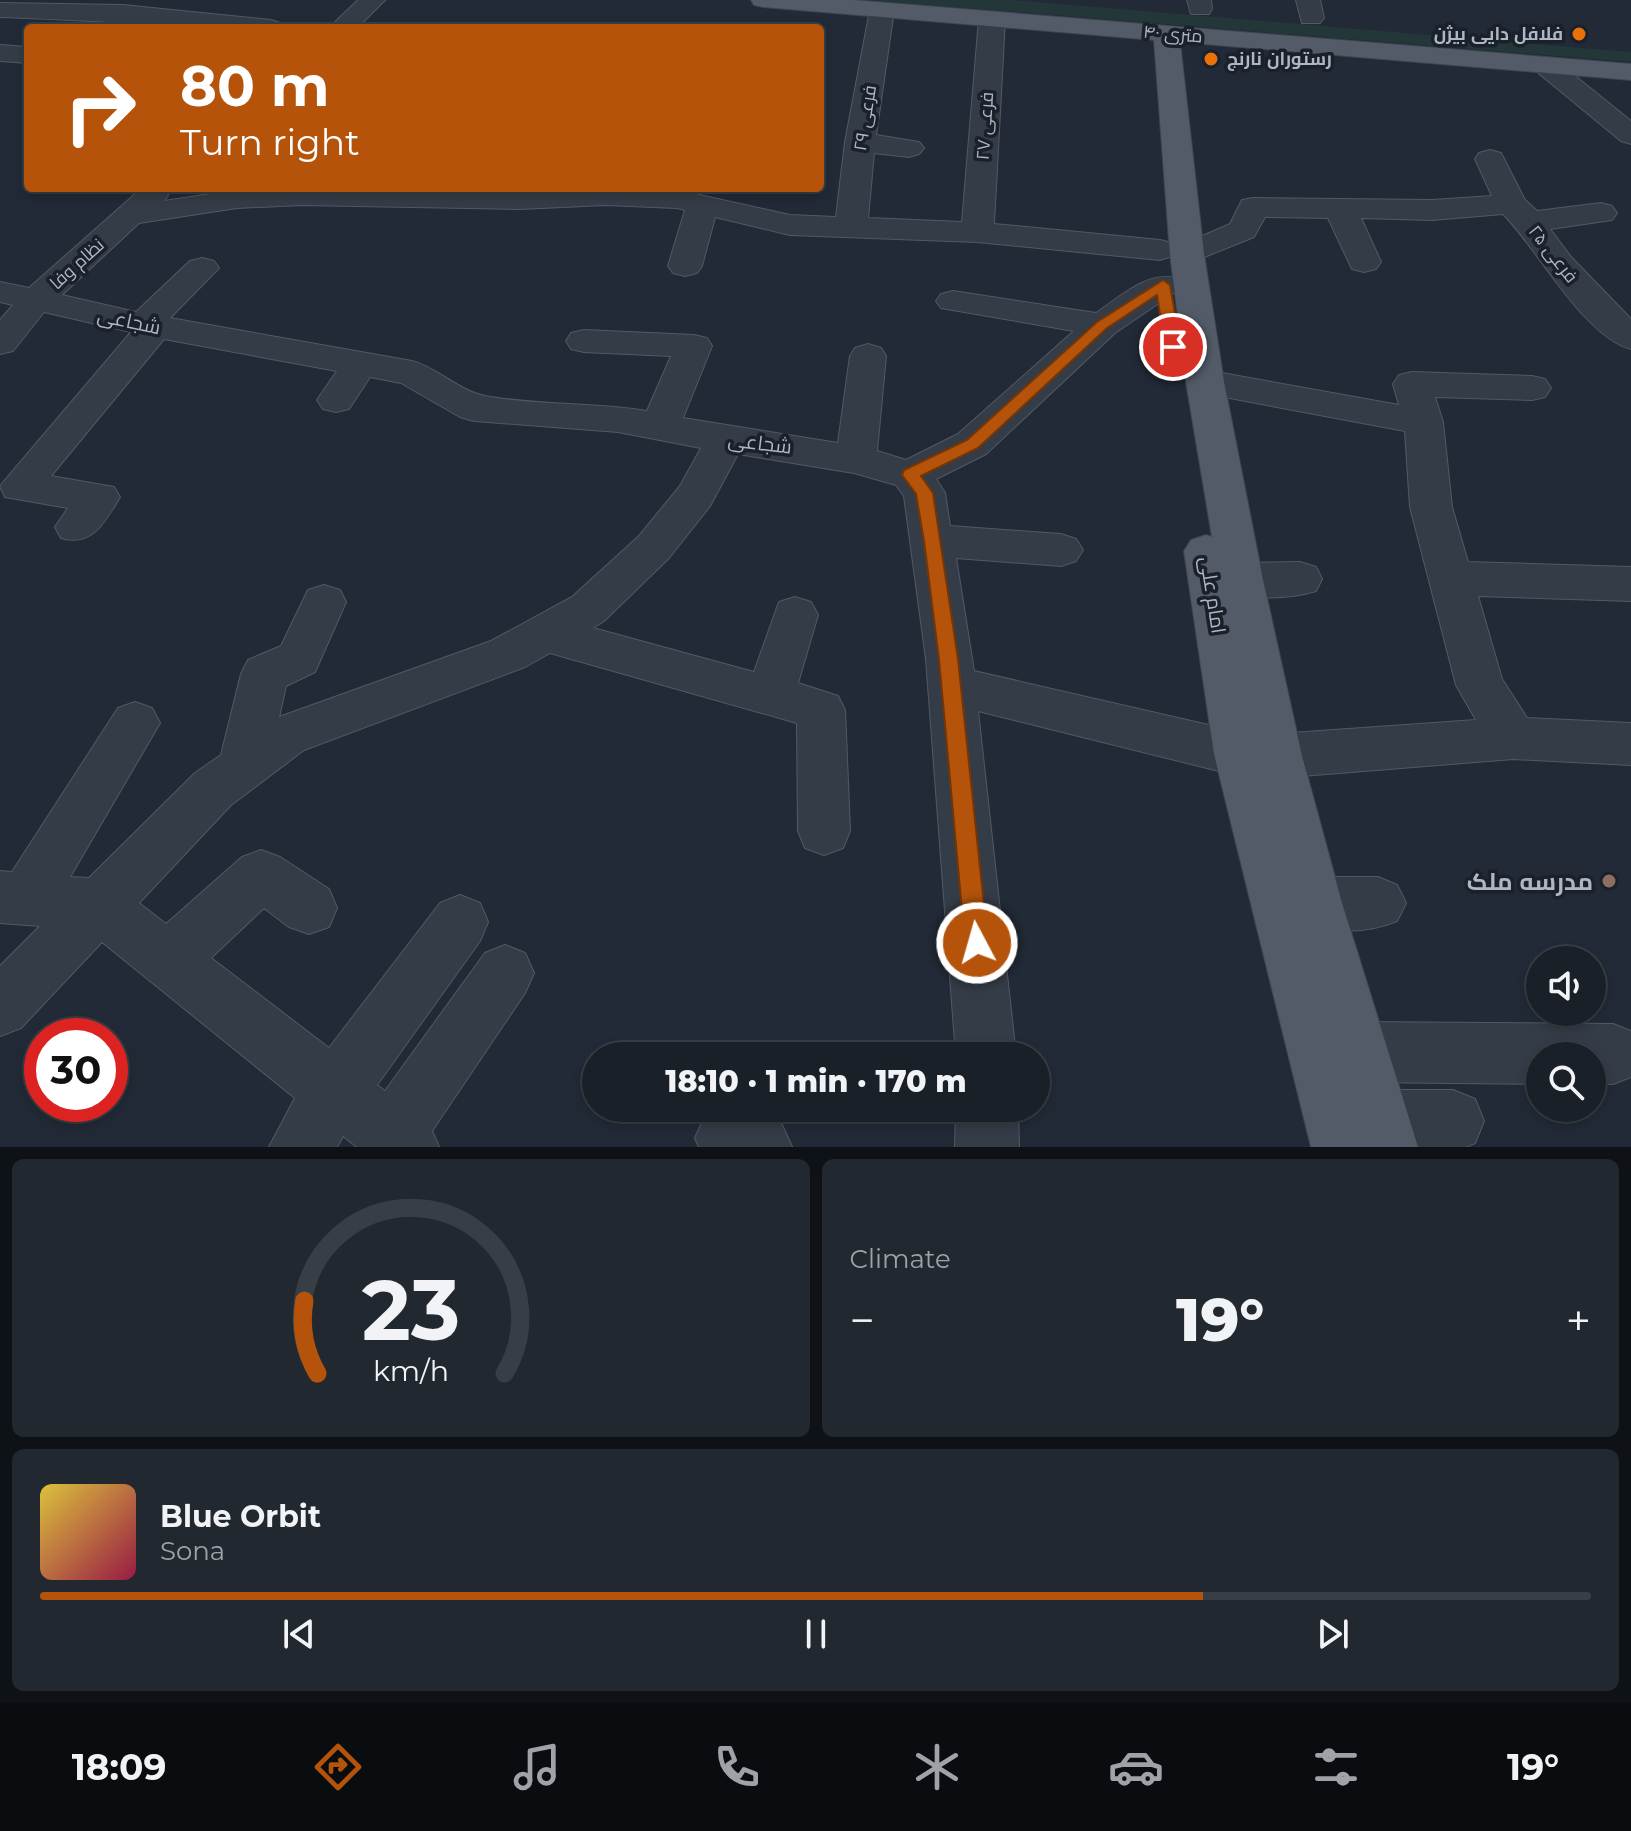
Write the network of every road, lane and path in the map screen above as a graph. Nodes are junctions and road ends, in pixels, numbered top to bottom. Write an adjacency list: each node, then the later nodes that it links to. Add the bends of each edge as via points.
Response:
1 (264, 0): 13 (street)
2 (373, 0): 15 (street)
3 (763, 0): 6 (main road, ۴۰ متری)
4 (1310, 9): 9 (main road); 12 (main road)
5 (0, 10): 11 (street)
6 (882, 10): 10 (main road, ۴۰ متری); 21 (street, فرعی ۲۹)
7 (1232, 11): 8 (main road, ۴۰ متری)
8 (1177, 16): 10 (main road, ۴۰ متری); 18 (main road, ۴۰ متری); 35 (main road)
9 (1279, 16)
10 (992, 19): 33 (street, فرعی ۲۷)
11 (115, 20): 13 (street)
12 (1341, 21)
13 (238, 23): 14 (street)
14 (245, 24)
15 (346, 24)
16 (0, 53): 17 (street)
17 (24, 55)
18 (1545, 65): 19 (main road, ۴۰ متری); 20 (street)
19 (1631, 72)
20 (1631, 135)
21 (860, 142): 22 (street); 32 (street, فرعی ۲۹)
22 (909, 148)
23 (1490, 159): 30 (street, فرعی ۲۵)
24 (286, 192): 26 (street, via 237,199); 28 (street)
25 (511, 194): 27 (street); 28 (street)
26 (141, 196): 38 (street, نظام وفا)
27 (687, 197): 32 (street, via 790,225); 36 (street)
28 (407, 202)
29 (1341, 210): 30 (street); 34 (street); 35 (street, via 1253,207 1243,230)
30 (1520, 213): 31 (street); 42 (street, فرعی ۲۵, via 1602,313)
31 (1601, 213)
32 (851, 225): 33 (street)
33 (977, 232): 35 (street)
34 (1364, 262)
35 (1170, 263): 41 (street); 47 (main road); 70 (main road, امام علی)
36 (685, 266)
37 (202, 268): 40 (street)
38 (18, 297): 40 (street, شجاعی); 44 (street, نظام وفا)
39 (953, 301): 41 (street)
40 (149, 325): 46 (street, شجاعی); 55 (street, via 20,487 99,497)
41 (1102, 325): 54 (street, via 972,444)
42 (1631, 338)
43 (584, 341): 51 (street, via 694,346)
44 (0, 343)
45 (868, 356): 53 (street)
46 (361, 363): 49 (street); 51 (street, شجاعی, via 412,373 474,408)
47 (1205, 382): 50 (street); 60 (main road)
48 (1532, 388): 50 (street, via 1412,384)
49 (336, 400)
50 (1424, 422): 58 (street, via 1431,507)
51 (660, 426): 52 (street, شجاعی)
52 (726, 439): 53 (street, شجاعی); 64 (street, via 695,496 654,547 588,609)
53 (856, 459): 54 (street, شجاعی)
54 (910, 475): 56 (street, via 924,493)
55 (76, 527)
56 (933, 541): 57 (street); 65 (street)
57 (1061, 550)
58 (1451, 578): 61 (street); 68 (street, via 1480,685)
59 (1300, 579): 60 (street)
60 (1241, 580): 70 (main road)
61 (1631, 584)
62 (324, 602): 71 (street, via 298,659 265,674)
63 (795, 615): 66 (street)
64 (545, 633): 66 (street); 71 (street, via 508,654 287,735)
65 (951, 685): 70 (street); 82 (street)
66 (770, 696): 72 (street, via 821,710)
67 (135, 723): 73 (street)
68 (1513, 738): 69 (street); 70 (street)
69 (1631, 744)
70 (1258, 755): 74 (main road); 88 (main road, امام علی)
71 (243, 767): 76 (street, via 213,789)
72 (824, 831)
73 (13, 898): 76 (street)
74 (1314, 903): 75 (street); 83 (main road)
75 (1378, 903)
76 (98, 905): 79 (street); 81 (street)
77 (309, 908): 79 (street, via 261,875)
78 (460, 922): 85 (street)
79 (168, 960): 85 (street)
80 (505, 973): 89 (street)
81 (0, 1007)
82 (985, 1042)
83 (1357, 1052): 84 (street); 88 (main road)
84 (1613, 1054)
85 (335, 1091): 89 (street); 90 (street)
86 (1453, 1121): 88 (street)
87 (987, 1122): 91 (street)
88 (1370, 1138)
89 (400, 1141)
90 (301, 1147)
91 (987, 1147)

